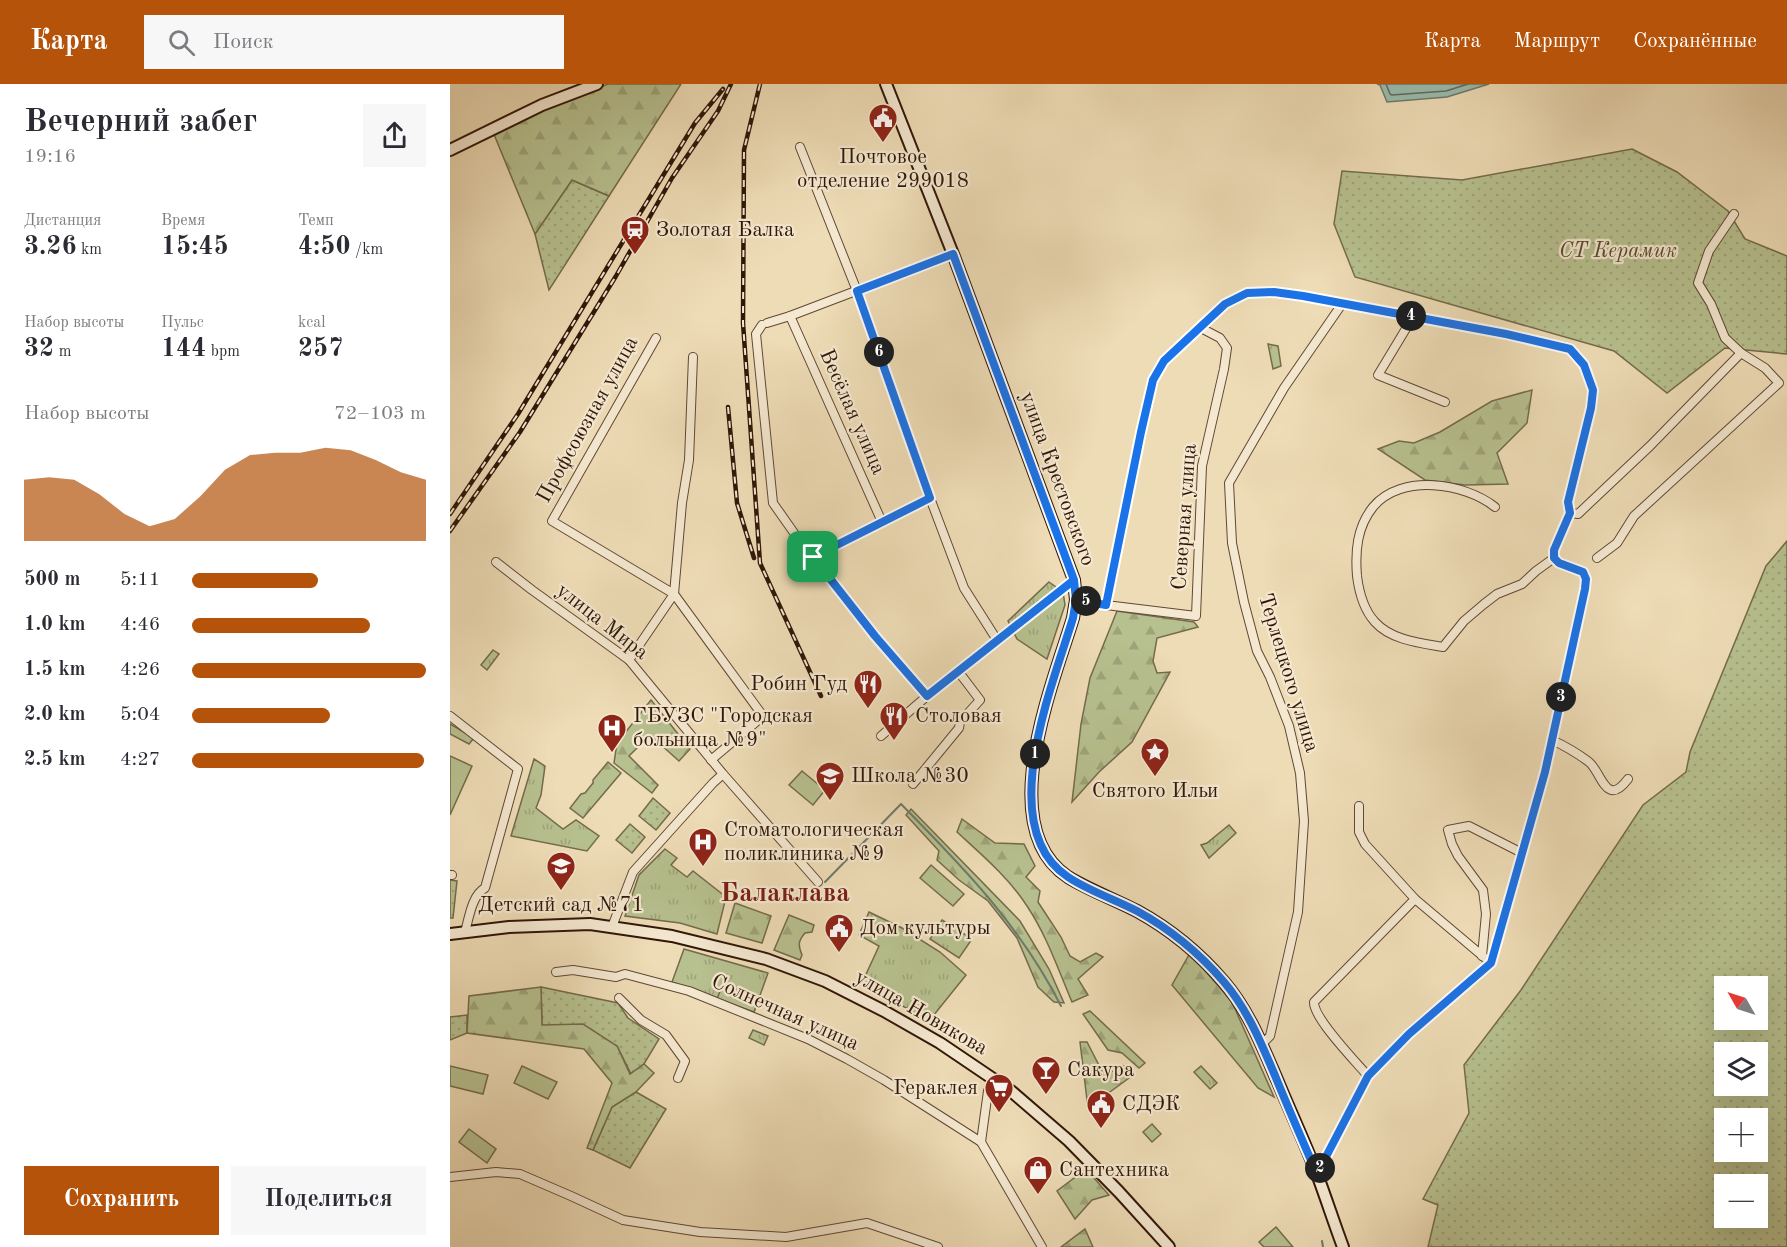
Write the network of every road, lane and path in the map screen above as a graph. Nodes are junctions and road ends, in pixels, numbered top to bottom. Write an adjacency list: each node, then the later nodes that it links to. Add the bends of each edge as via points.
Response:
1 (597, 84): 4 (main road, via 542,105)
2 (886, 84): 6 (main road, улица Крестовского)
3 (801, 147): 7 (street)
4 (450, 150)
5 (1734, 214): 13 (street, via 1709,250 1698,283 1725,338)
6 (953, 254): 7 (street); 24 (main road, улица Крестовского)
7 (857, 291): 9 (street); 16 (street)
8 (1342, 303): 10 (street); 11 (street, via 1274,292 1247,293 1225,304); 50 (street, Терлецкого улица, via 1284,388 1229,483 1232,543 1244,602 1257,651 1289,726 1300,773 1304,821 1298,912 1270,1036)
9 (790, 316): 19 (street, Весёлая улица); 20 (street, via 764,324 756,334 773,503)
10 (1413, 317): 15 (street, via 1378,375); 18 (street, via 1570,349 1584,365 1593,390 1568,502)
11 (1201, 328): 27 (street, via 1164,361 1153,380); 27 (street, Северная улица, via 1220,338 1227,348 1202,466 1196,616)
12 (656, 338): 25 (street, Профсоюзная улица, via 552,521)
13 (1741, 353): 18 (street, via 1578,514); 22 (street, via 1765,368 1779,383 1634,516 1617,543)
14 (693, 357): 25 (street, via 689,460)
15 (1445, 402)
16 (930, 498): 19 (street); 28 (street, via 964,588)
17 (1495, 507): 21 (street, via 1474,494 1438,485 1395,491 1375,505 1365,519 1355,556 1360,598 1375,622 1406,640 1443,647 1484,604 1522,584)
18 (1570, 513): 21 (street)
19 (882, 522): 20 (street)
20 (813, 557): 31 (street)
21 (1554, 558): 34 (street, via 1583,572 1586,579)
22 (1597, 558)
23 (496, 562): 29 (street, улица Мира)
24 (1074, 580): 26 (main road, улица Крестовского); 28 (street)
25 (674, 594): 29 (street); 35 (street, via 763,716)
26 (1076, 600): 27 (street); 50 (main road, улица Крестовского, via 1039,728 1030,792 1035,833 1051,863 1068,877 1139,912 1175,935 1225,983 1242,1006)
27 (1106, 605)
28 (997, 640): 30 (street)
29 (628, 660): 35 (street, улица Мира)
30 (958, 671): 31 (street); 38 (street, via 980,700)
31 (927, 696): 33 (street)
32 (450, 717): 44 (street, via 518,769 485,888 473,904)
33 (881, 736)
34 (1552, 740): 37 (street, via 1592,765 1607,788 1621,788); 40 (street)
35 (711, 760): 36 (street, улица Мира)
36 (723, 774): 41 (street, улица Мира); 43 (street, via 633,873)
37 (1628, 779)
38 (913, 784)
39 (1359, 806): 42 (street, via 1359,832 1365,844)
40 (1522, 853): 46 (street, via 1469,826 1448,830 1458,856 1483,890 1486,914); 47 (street)
41 (818, 882)
42 (1415, 899): 46 (street); 51 (street, via 1314,1002 1313,1009 1322,1022)
43 (612, 927): 44 (main road, улица Новикова, via 590,924); 53 (main road, улица Новикова, via 672,936 756,957 825,981 940,1043)
44 (465, 932): 45 (main road, улица Новикова)
45 (450, 934)
46 (1482, 956): 47 (street)
47 (1491, 963): 51 (street, via 1409,1034)
48 (556, 972): 54 (street, Солнечная улица, via 573,970 616,977 625,974 689,991 848,1059)
49 (619, 998): 52 (street, via 640,1020 666,1035 685,1061)
50 (1261, 1045): 55 (main road, улица Крестовского)
51 (1368, 1076): 55 (street)
52 (678, 1078)
53 (996, 1080): 54 (street, via 988,1091); 59 (main road, улица Новикова, via 1069,1141)
54 (981, 1142): 58 (street)
55 (1317, 1174): 60 (main road, улица Крестовского)
56 (450, 1178): 57 (street, via 496,1172 520,1174 623,1220 700,1232 786,1237 867,1223)
57 (938, 1247)
58 (1042, 1247)
59 (1169, 1247)
60 (1343, 1247)

